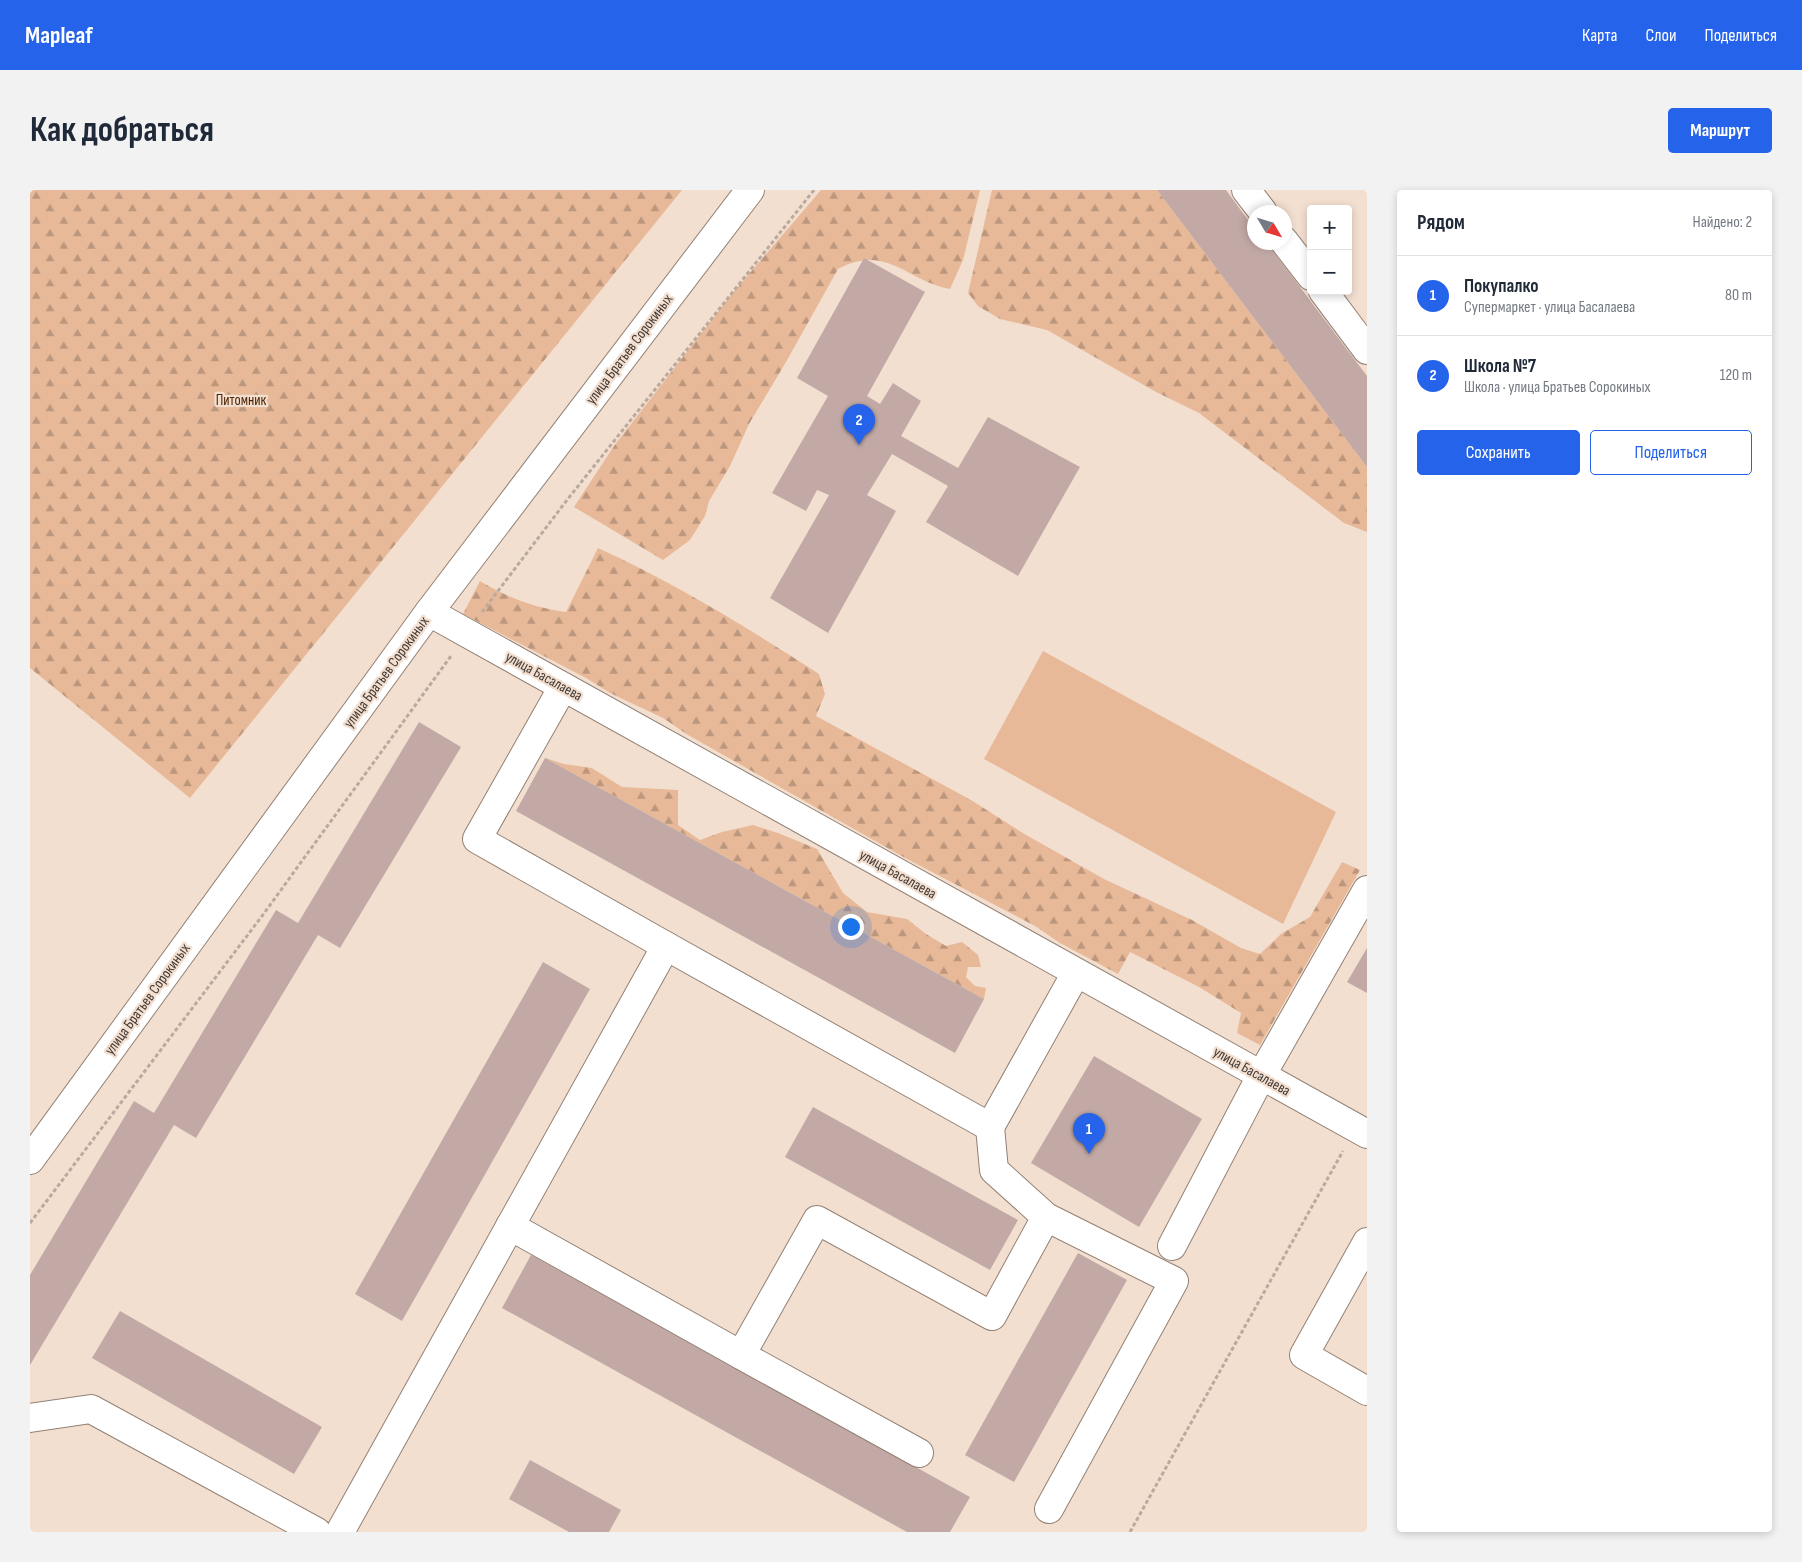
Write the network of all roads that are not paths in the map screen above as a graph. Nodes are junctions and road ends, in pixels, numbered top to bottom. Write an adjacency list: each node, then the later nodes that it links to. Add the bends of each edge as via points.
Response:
1 (750, 190): 8 (street, улица Братьев Сорокиных)
2 (1246, 190): 3 (street)
3 (1258, 205)
4 (1291, 250): 5 (street)
5 (1307, 271)
6 (1326, 295): 7 (street)
7 (1367, 350)
8 (429, 612): 9 (street, улица Басалаева); 16 (street, улица Братьев Сорокиных)
9 (563, 686): 11 (street, via 477,839); 12 (street, улица Басалаева)
10 (1367, 890): 13 (street)
11 (666, 946): 14 (street); 18 (street)
12 (1076, 973): 13 (street, улица Басалаева); 14 (street)
13 (1261, 1076): 15 (street, улица Басалаева); 20 (street)
14 (990, 1127): 17 (street, via 994,1170)
15 (1367, 1134)
16 (30, 1160)
17 (1046, 1217): 21 (street, via 992,1316 817,1220); 25 (street, via 1174,1281)
18 (510, 1226): 21 (street); 27 (street)
19 (1367, 1242): 22 (street, via 1304,1355)
20 (1172, 1246)
21 (742, 1355): 24 (street)
22 (1367, 1391)
23 (30, 1418): 26 (street, via 91,1410)
24 (919, 1454)
25 (1049, 1508)
26 (317, 1532)
27 (340, 1532)

